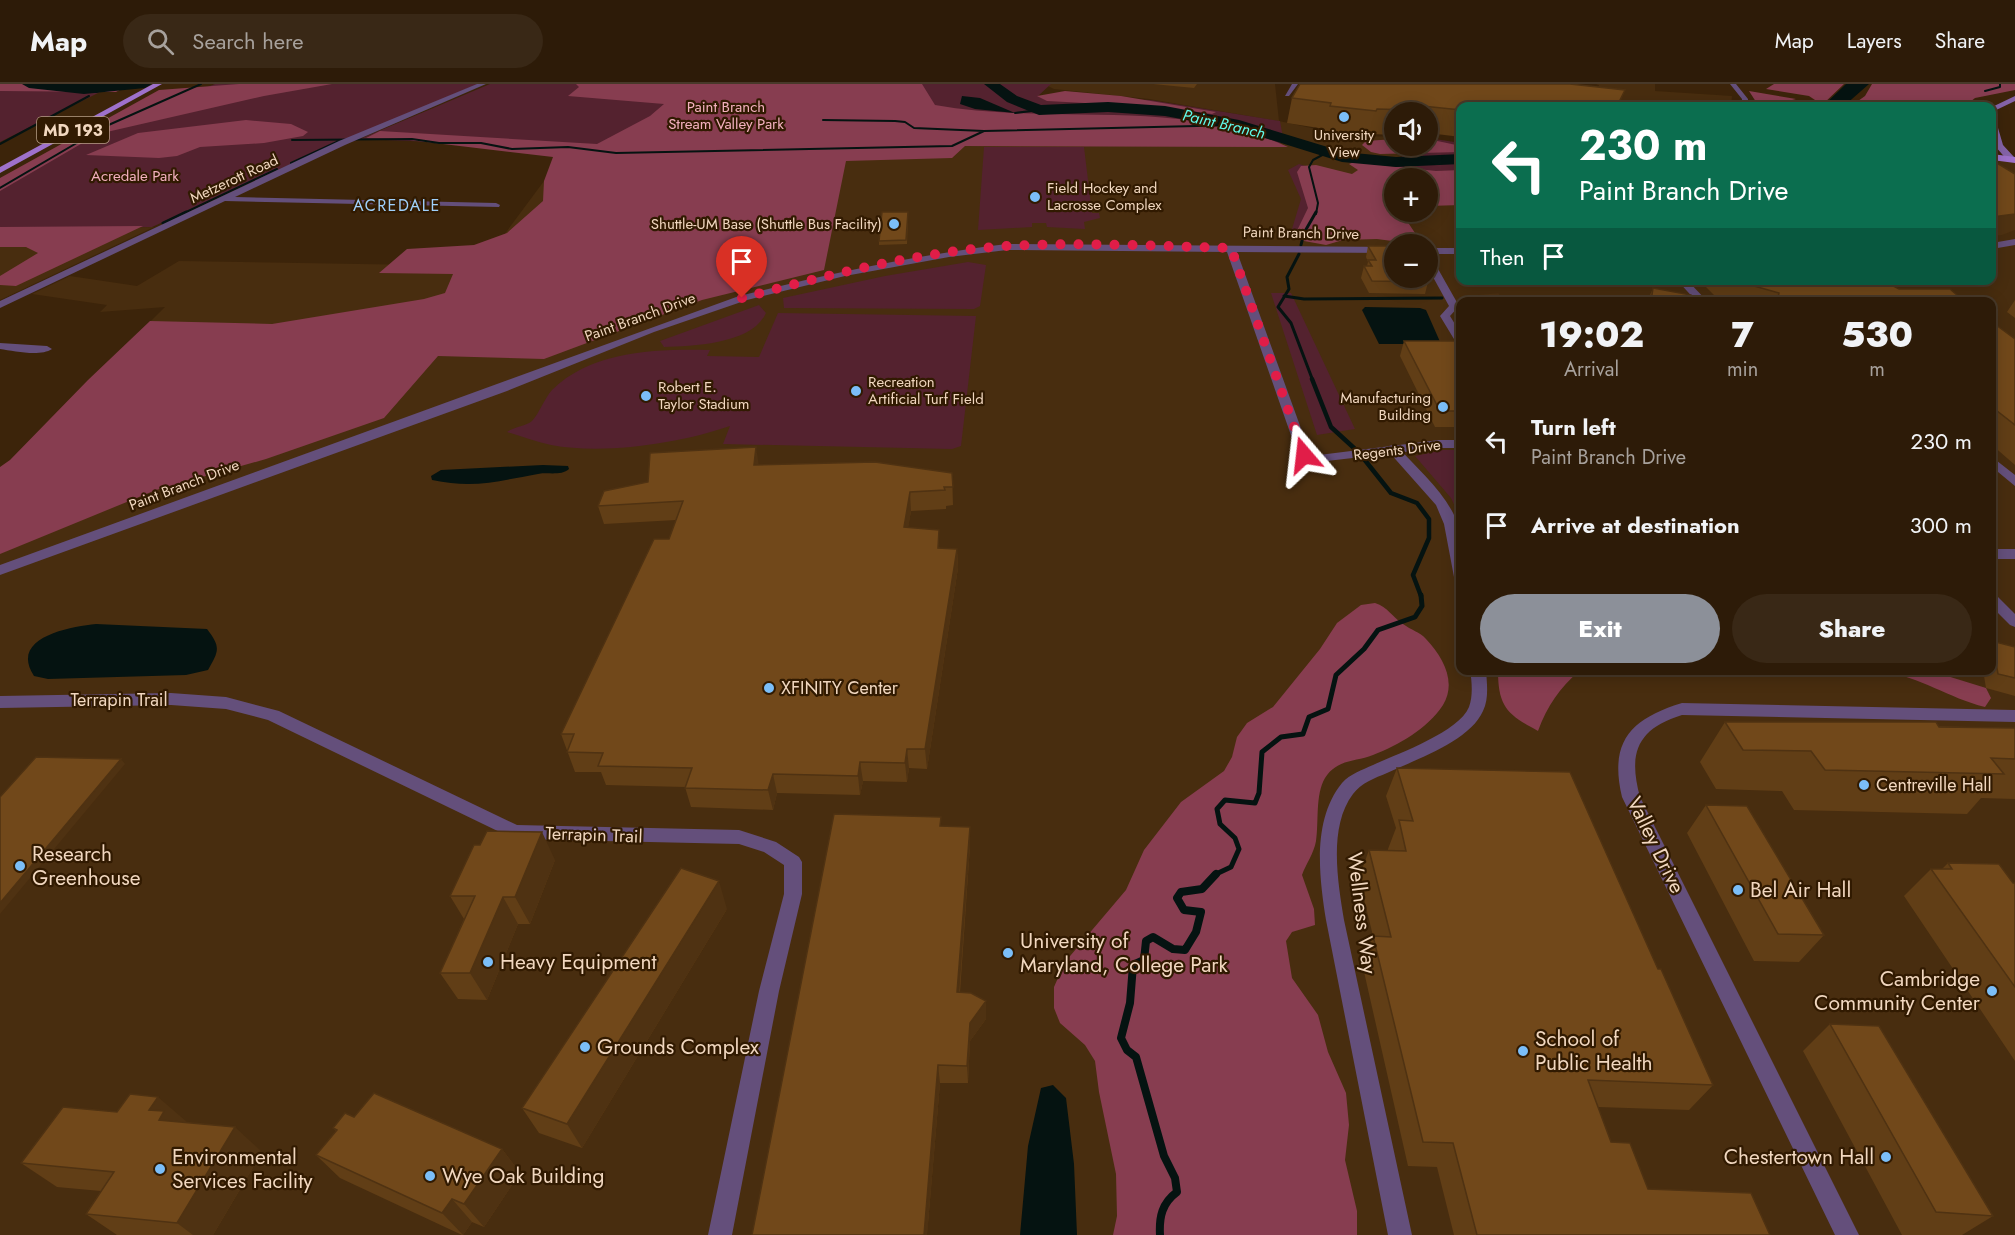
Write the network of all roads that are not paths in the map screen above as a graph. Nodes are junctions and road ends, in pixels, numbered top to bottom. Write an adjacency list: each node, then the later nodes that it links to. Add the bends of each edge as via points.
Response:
1 (158, 84): 5 (main road, MD 193)
2 (483, 84): 19 (street, Metzerott Road, via 350,139)
3 (1295, 84): 6 (street)
4 (1733, 84): 8 (street)
5 (145, 87): 13 (main road, MD 193); 18 (main road, MD 193)
6 (1287, 95)
7 (2015, 98): 9 (main road)
8 (1745, 102)
9 (1996, 107)
10 (2015, 107): 11 (main road)
11 (1996, 108)
12 (1996, 139): 15 (main road)
13 (27, 144)
14 (1996, 151): 15 (main road)
15 (2003, 152): 17 (main road)
16 (1996, 157): 17 (main road)
17 (2014, 159)
18 (0, 170)
19 (224, 199): 20 (street); 30 (street, Metzerott Road)
20 (496, 205)
21 (2015, 242): 22 (street)
22 (1996, 245)
23 (1231, 248): 24 (street, Paint Branch Drive); 35 (street, Regents Drive, via 1306,461); 41 (street, Paint Branch Drive, via 1007,246 778,289 650,330 503,388)
24 (1384, 250)
25 (1438, 251): 26 (street)
26 (1456, 251)
27 (1438, 278): 31 (street, via 1454,306 1445,316)
28 (1686, 285): 29 (street)
29 (1698, 297)
30 (0, 305)
31 (1456, 334)
32 (0, 346): 33 (street, via 19,350)
33 (47, 348)
34 (1456, 444): 35 (street, Regents Drive)
35 (1393, 449): 38 (street, via 1442,504)
36 (1996, 465): 37 (street)
37 (2015, 482)
38 (1456, 550)
39 (1996, 554): 40 (street)
40 (2015, 554)
41 (0, 570)
42 (1996, 603): 43 (street)
43 (2015, 622)
44 (1478, 675): 48 (street, Wellness Way, via 1479,699 1464,725 1354,781 1342,792 1334,812 1329,858 1338,933)
45 (0, 702): 47 (street, Terrapin Trail, via 171,699 226,703 273,715 514,832 739,837 770,847 794,862 793,894 769,991)
46 (2015, 716): 49 (street, Valley Drive, via 1682,709 1667,712 1644,725 1627,751 1625,766 1631,797)
47 (720, 1235)
48 (1400, 1235)
49 (1846, 1235)

